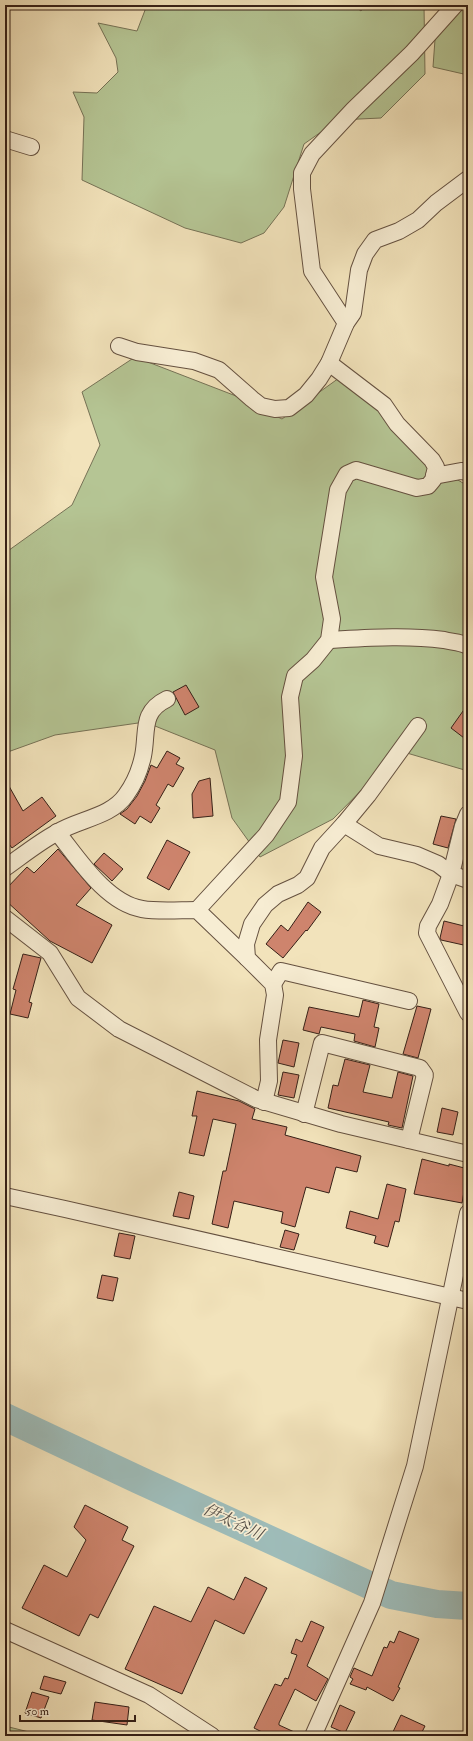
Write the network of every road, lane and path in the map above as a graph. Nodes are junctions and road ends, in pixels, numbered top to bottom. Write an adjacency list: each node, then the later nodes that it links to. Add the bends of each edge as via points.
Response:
1 (455, 5): 5 (street, via 412,54 354,109 312,154 302,173 312,271)
2 (5, 139): 3 (street)
3 (31, 148)
4 (468, 179): 5 (street, via 418,220 376,240 365,254 359,270 353,313)
5 (346, 323): 7 (street)
6 (119, 346): 7 (street, via 138,352 194,361 219,370 261,406 275,409 289,408 306,395)
7 (329, 363): 9 (street, via 384,405 397,424 432,460 436,467)
8 (468, 472): 9 (street)
9 (434, 476): 10 (street, via 428,486 417,488 356,470 348,474 338,490 324,577 332,619)
10 (329, 640): 11 (street, via 402,636 443,640); 20 (street, via 313,660 295,676 290,698 294,756 288,802 266,835)
11 (468, 646)
12 (167, 699): 16 (street, via 158,703 145,722 143,756 136,779 126,796 108,812)
13 (418, 726): 15 (street)
14 (468, 814): 18 (street)
15 (344, 824): 18 (street, via 379,846 417,855 438,864); 22 (street, via 322,848 307,878 278,894 265,905 252,924 246,944)
16 (56, 832): 17 (street); 20 (street, via 98,883 118,899 141,909)
17 (5, 868)
18 (451, 874): 19 (street); 25 (street, via 427,933)
19 (468, 880)
20 (197, 910): 22 (street)
21 (5, 918): 26 (street, via 50,953 78,998 108,1022)
22 (247, 958): 23 (street)
23 (273, 984): 24 (street, via 281,971); 26 (street, via 275,995 268,1040 269,1081)
24 (409, 1001)
25 (468, 1013)
26 (264, 1102): 27 (street)
27 (304, 1114): 28 (street); 28 (street, via 322,1043 420,1068 425,1075)
28 (409, 1140): 29 (street)
29 (468, 1154)
30 (5, 1196): 32 (street)
31 (468, 1213): 32 (street)
32 (451, 1297): 33 (street); 36 (street, via 415,1466 383,1572 372,1603)
33 (468, 1301)
34 (5, 1630): 35 (street, via 149,1695)
35 (212, 1736)
36 (313, 1736)

